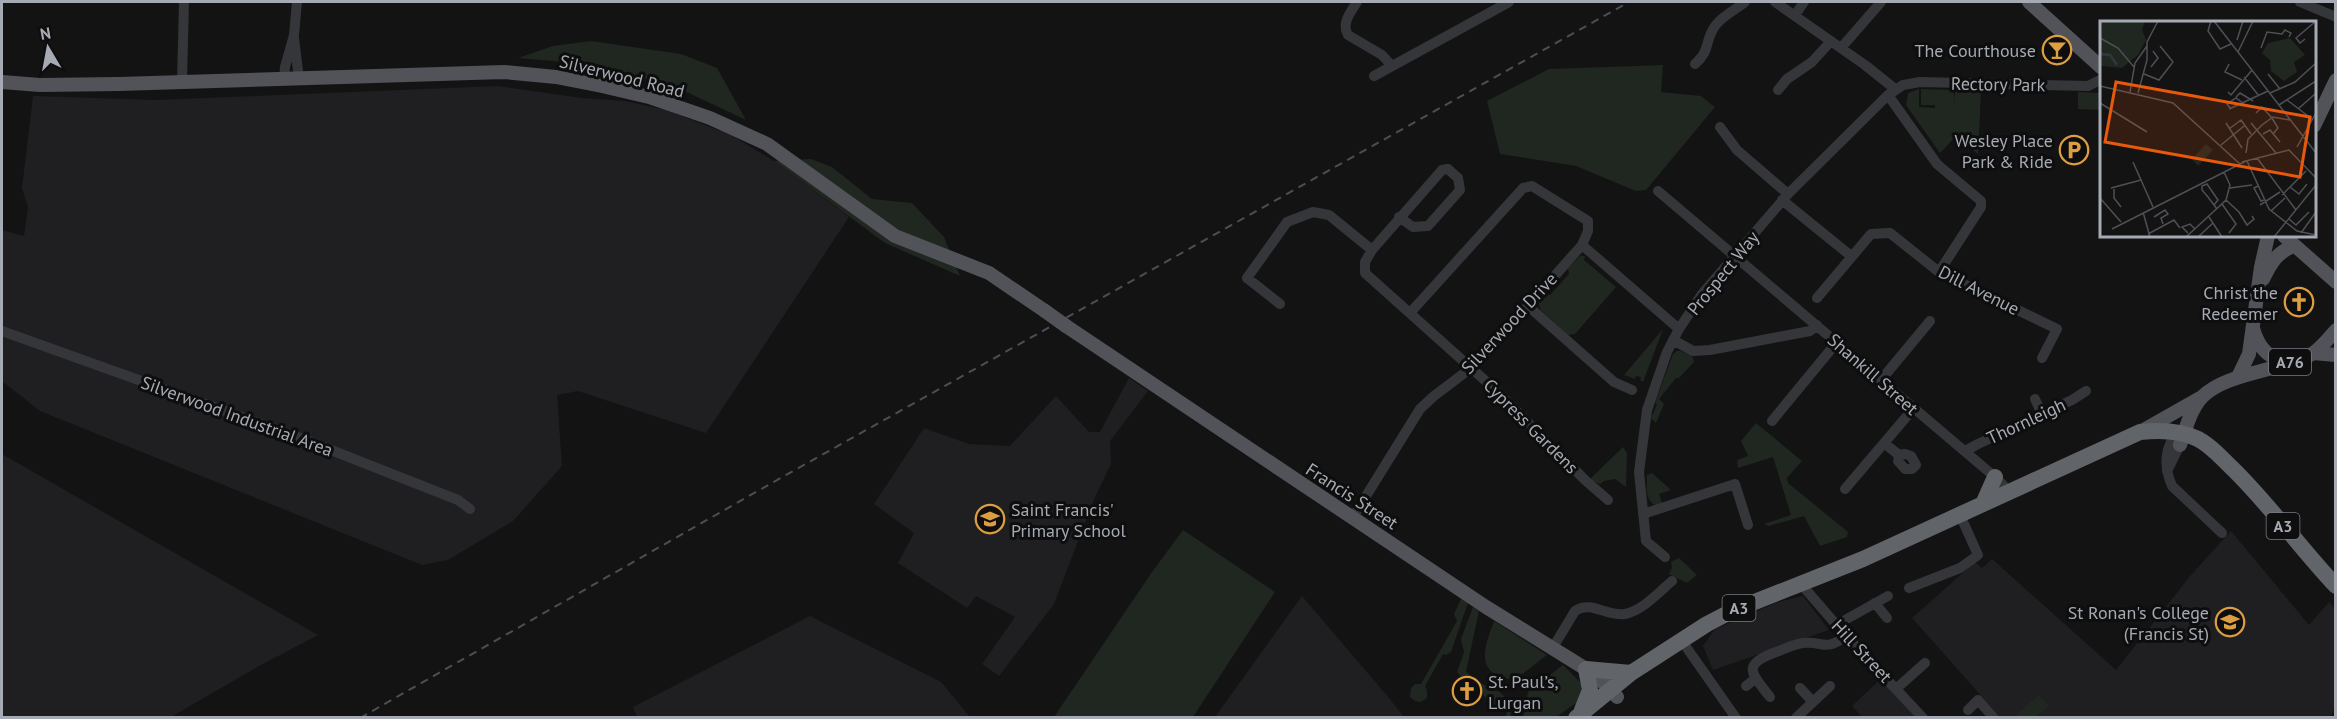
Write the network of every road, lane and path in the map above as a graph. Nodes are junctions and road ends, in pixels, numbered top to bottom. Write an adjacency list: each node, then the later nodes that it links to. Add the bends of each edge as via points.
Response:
1 (184, 2): 25 (street)
2 (297, 2): 13 (street)
3 (1357, 2): 17 (street, via 1345,30)
4 (1509, 2): 17 (street)
5 (1745, 2): 16 (street, via 1716,24 1708,37 1705,55)
6 (1775, 2): 11 (street)
7 (1804, 2): 11 (street)
8 (1881, 2): 15 (street)
9 (2029, 2): 18 (main road)
10 (2300, 2): 12 (street)
11 (1795, 15): 14 (street)
12 (2336, 17)
13 (294, 35): 20 (street); 21 (street)
14 (1831, 41): 15 (street); 26 (street)
15 (1841, 48): 27 (street)
16 (1695, 64)
17 (1392, 66): 19 (street)
18 (2100, 66)
19 (1374, 76)
20 (284, 79): 21 (main road, Silverwood Road); 25 (main road, Silverwood Road)
21 (298, 79): 49 (main road, Silverwood Road, bridge, via 504,72 556,77 649,97 710,118 767,144 895,236 989,273)
22 (2100, 80): 27 (street, Rectory Park, via 2088,86 1910,82)
23 (2336, 80): 28 (main road)
24 (2, 82): 25 (main road, Silverwood Road)
25 (182, 82)
26 (1778, 90)
27 (1892, 92): 31 (street, Prospect Way); 39 (street, via 1937,164 1981,201 1981,207)
28 (2316, 122)
29 (1720, 128): 31 (street)
30 (1658, 191): 37 (street, Shankill Street)
31 (1785, 197): 37 (street, Prospect Way); 38 (street)
32 (1399, 217): 32 (street, via 1442,170 1448,169 1458,178 1460,189 1428,226 1413,227); 36 (street)
33 (2268, 237): 41 (main road)
34 (2292, 241): 40 (main road); 41 (main road, via 2274,258)
35 (1582, 245): 44 (street, Silverwood Drive); 45 (street, via 1588,221 1527,186); 50 (street)
36 (1372, 250): 43 (street, via 1329,215 1313,212 1287,222 1248,276 1248,280); 45 (street, Cypress Gardens, via 1365,262 1365,273)
37 (1735, 255): 47 (street, Shankill Street); 50 (street, Prospect Way)
38 (1851, 256): 39 (street, Dill Avenue, via 1871,234 1890,233); 42 (street, Dill Avenue)
39 (1939, 272): 57 (street, Dill Avenue, via 2056,328)
40 (2333, 276)
41 (2259, 286): 48 (main road)
42 (1816, 298)
43 (1280, 304)
44 (1528, 306): 59 (street, Silverwood Drive); 62 (street, via 1614,382)
45 (1410, 314): 59 (street, Cypress Gardens)
46 (1930, 321): 61 (street)
47 (1817, 326): 53 (street, via 1810,331 1710,350 1694,351); 54 (street, Shankill Street)
48 (2252, 326): 58 (main road, A76, via 2265,352); 60 (main road, via 2249,354)
49 (1066, 327): 83 (main road, Francis Street)
50 (1679, 328): 53 (street, Prospect Way)
51 (2336, 330): 55 (main road, A76)
52 (2, 331): 80 (street, Silverwood Industrial Area, via 303,439 458,500)
53 (1673, 340): 81 (street, Prospect Way, via 1647,410 1639,460)
54 (1837, 342): 61 (street, Shankill Street); 68 (street)
55 (2313, 353): 56 (main road, A76); 58 (main road, A76)
56 (2336, 355)
57 (2042, 358)
58 (2290, 362): 60 (main road)
59 (1471, 368): 78 (street, Cypress Gardens); 83 (street, Silverwood Drive, via 1420,409)
60 (2238, 377): 64 (main road)
61 (1881, 380): 66 (street, Shankill Street)
62 (1632, 390)
63 (2086, 391): 67 (street, Thornleigh)
64 (2202, 397): 69 (main road); 70 (main road)
65 (2035, 399): 67 (street)
66 (1913, 409): 72 (street); 73 (street, Shankill Street)
67 (2042, 414): 73 (street, Thornleigh)
68 (1772, 421)
69 (2140, 432): 70 (highway, A3, via 2160,430); 71 (highway, A3)
70 (2180, 436): 71 (highway, A3); 85 (street, via 2168,477 2176,491); 89 (highway, A3, via 2231,467 2254,489)
71 (2121, 442): 77 (highway, A3)
72 (1884, 443): 74 (street); 76 (street)
73 (1965, 452): 75 (street, Shankill Street)
74 (1899, 455)
75 (1995, 477): 77 (street, Shankill Street); 79 (highway)
76 (1845, 489)
77 (2010, 492): 79 (highway, A3)
78 (1608, 500)
79 (1983, 504): 82 (highway, A3)
80 (470, 509)
81 (1643, 514): 84 (street, via 1735,484); 86 (street, Prospect Way, via 1646,541)
82 (1960, 515): 88 (highway, A3); 90 (street, via 1978,555 1960,568)
83 (1353, 517): 97 (main road, Francis Street)
84 (1749, 525)
85 (2222, 534)
86 (1665, 557)
87 (1668, 581): 97 (street, via 1629,614 1580,607)
88 (1801, 584): 94 (street, Hill Street); 96 (highway, A3, via 1732,611)
89 (2336, 586)
90 (1909, 588)
91 (1888, 596): 92 (street)
92 (1875, 603): 93 (street); 94 (street)
93 (1887, 618)
94 (1836, 625): 95 (street, Hill Street)
95 (1846, 636): 101 (street, via 1830,646 1802,643 1759,658 1753,666); 105 (street, Hill Street)
96 (1680, 643): 100 (highway, A3); 106 (highway, A3, via 1655,669); 111 (street)
97 (1552, 649): 99 (main road, Francis Street)
98 (1925, 663): 105 (street)
99 (1586, 669): 100 (highway); 106 (main road, Francis Street); 110 (highway, via 1590,690)
100 (1631, 673): 106 (highway, A3)
101 (1755, 679): 102 (street); 107 (street)
102 (1746, 686)
103 (1830, 686): 108 (street)
104 (1800, 688): 108 (street)
105 (1897, 688): 113 (street, Hill Street)
106 (1614, 692): 110 (highway, A3)
107 (1770, 697)
108 (1813, 702): 112 (street)
109 (1968, 710): 114 (street, via 1978,700)
110 (1582, 715)
111 (1736, 717)
112 (1796, 717)
113 (1923, 717)
114 (1994, 717)

